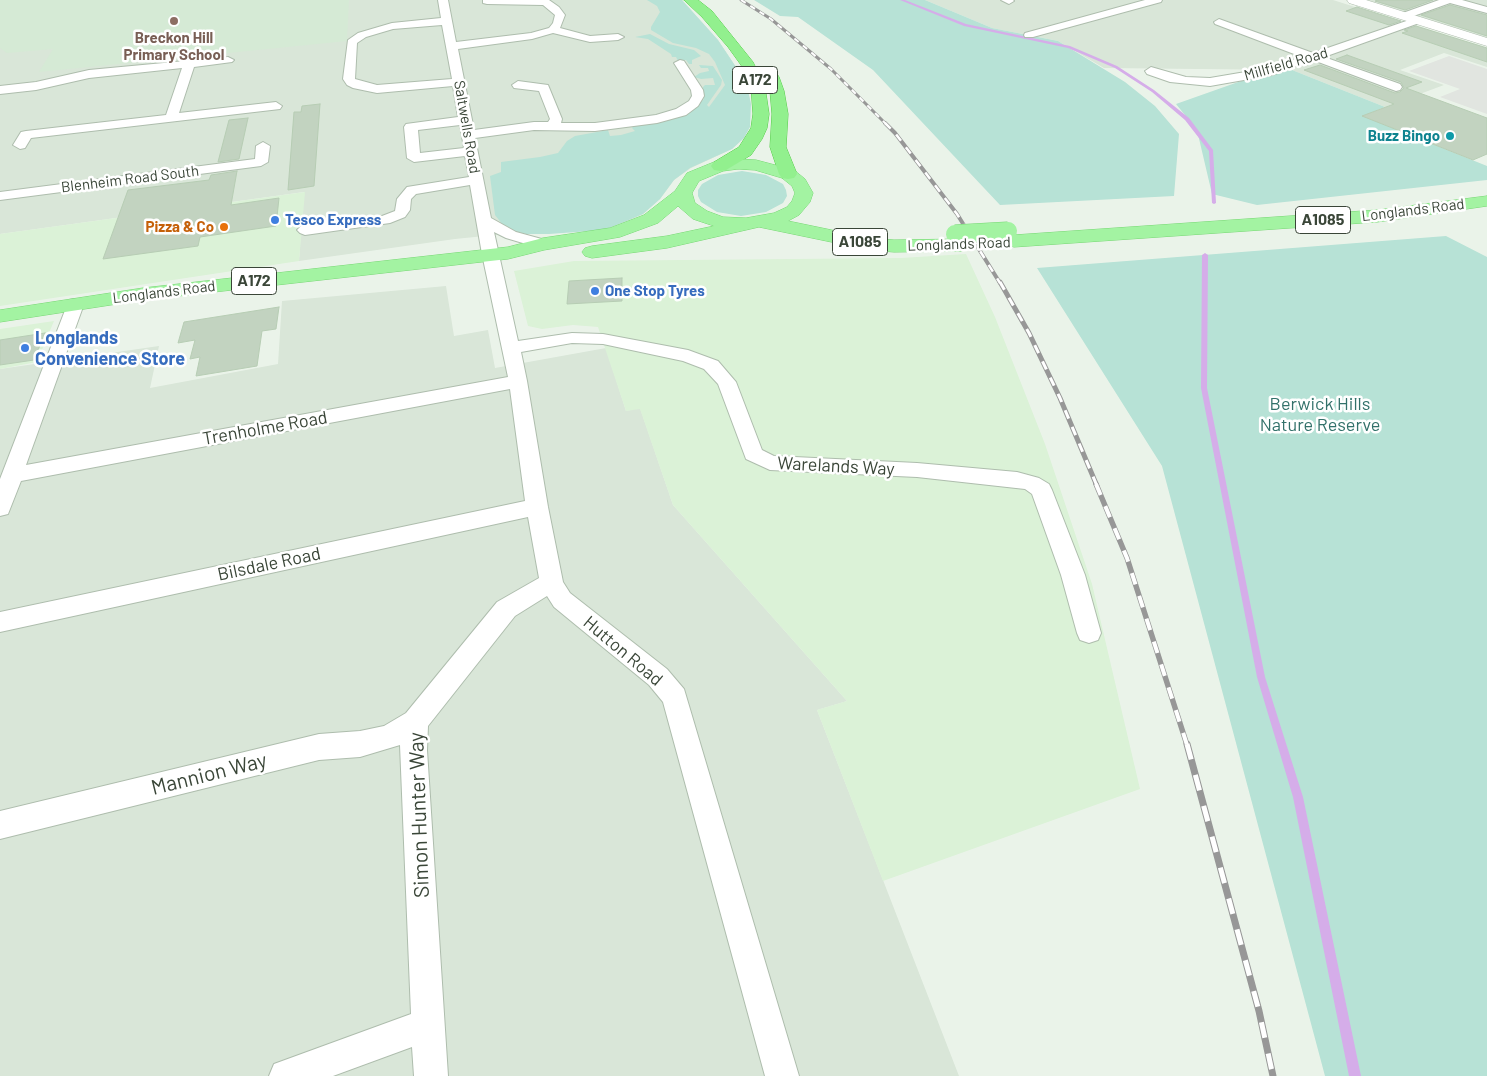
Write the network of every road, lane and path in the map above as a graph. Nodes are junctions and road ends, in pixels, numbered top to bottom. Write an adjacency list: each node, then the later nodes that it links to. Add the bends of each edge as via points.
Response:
1 (443, 0): 13 (street, Saltwells Road)
2 (510, 0): 8 (street); 9 (street)
3 (690, 0): 37 (highway, A172, via 733,44 758,87 761,114 754,139 745,151)
4 (707, 0): 38 (highway, A172, via 763,63 777,91 780,114 778,147)
5 (1157, 0): 16 (street)
6 (1353, 0): 11 (street)
7 (1449, 0): 10 (street); 11 (street)
8 (488, 1)
9 (547, 1): 15 (street, via 560,15)
10 (1487, 10)
11 (1404, 16): 12 (street)
12 (1418, 20): 18 (street); 20 (street, Millfield Road)
13 (448, 21): 19 (street, Saltwells Road); 25 (street, via 392,26 362,35 352,42 350,79 356,85 377,89)
14 (1219, 22): 20 (street)
15 (553, 30): 17 (street, via 590,39); 19 (street, via 517,39)
16 (1030, 35)
17 (623, 36)
18 (1487, 42)
19 (452, 46): 25 (street, Saltwells Road)
20 (1315, 57): 24 (street, Millfield Road, via 1272,71 1210,82 1170,78); 27 (street)
21 (228, 60): 22 (street)
22 (189, 64): 28 (street, via 81,75 36,86); 30 (street)
23 (687, 69): 32 (street, via 698,96 681,112 657,119 596,127)
24 (1151, 71)
25 (459, 82): 31 (street, Saltwells Road)
26 (518, 84): 32 (street, via 548,85 556,119)
27 (1396, 88)
28 (0, 90)
29 (276, 106): 30 (street, via 255,103)
30 (171, 118): 33 (street)
31 (466, 120): 34 (street, Saltwells Road); 36 (street, via 411,127 414,158)
32 (553, 126): 34 (street)
33 (25, 135)
34 (468, 135): 36 (street, Saltwells Road)
35 (263, 146): 42 (street, Blenheim Road South, via 260,168)
36 (471, 151): 39 (street, Saltwells Road)
37 (720, 166): 38 (main road, Longlands Road, via 756,165); 41 (main road, Longlands Road, via 693,177)
38 (788, 174): 40 (main road, Longlands Road, via 799,183)
39 (476, 180): 44 (street, Saltwells Road); 46 (street, via 412,190 404,199 404,210 385,220 329,220)
40 (804, 193): 45 (main road, Longlands Road, via 793,211 779,218); 47 (main road, Longlands Road / A1085, via 821,212 854,230 889,236)
41 (683, 194): 45 (main road, Longlands Road, via 687,205 700,215 721,222); 48 (main road, Longlands Road / A172, via 651,219 635,226)
42 (0, 196)
43 (1487, 201): 47 (main road, Longlands Road / A1085, via 1377,216 1098,236)
44 (484, 220): 48 (street, via 511,235); 49 (street, Saltwells Road)
45 (753, 223): 47 (main road, Longlands Road / A1085, via 894,246); 49 (main road, Longlands Road / A172, via 616,250 548,255)
46 (305, 230)
47 (958, 240)
48 (544, 244): 49 (main road, Longlands Road / A172)
49 (499, 254): 50 (main road, Longlands Road / A172); 52 (street, Hutton Road)
50 (75, 304): 51 (main road, Longlands Road / A172); 54 (street)
51 (0, 316)
52 (511, 348): 53 (street, Hutton Road); 59 (street, Warelands Way, via 572,338 603,339 688,356 711,365 727,382 753,454 770,463 917,470 1031,484 1041,490 1073,575)
53 (518, 381): 54 (street, Trenholme Road); 55 (street, Hutton Road)
54 (12, 475): 56 (street)
55 (537, 507): 57 (street, Hutton Road); 58 (street, Bilsdale Road)
56 (0, 508)
57 (552, 583): 60 (street, Simon Hunter Way, via 506,609); 65 (street, Hutton Road, via 562,600 658,677 675,697)
58 (0, 622)
59 (1089, 633)
60 (415, 722): 61 (street, Mannion Way, via 389,737 360,744 319,747); 62 (street, Simon Hunter Way, via 413,750)
61 (0, 825)
62 (429, 1024): 63 (street); 64 (street, Simon Hunter Way)
63 (286, 1076)
64 (432, 1076)
65 (782, 1076)

